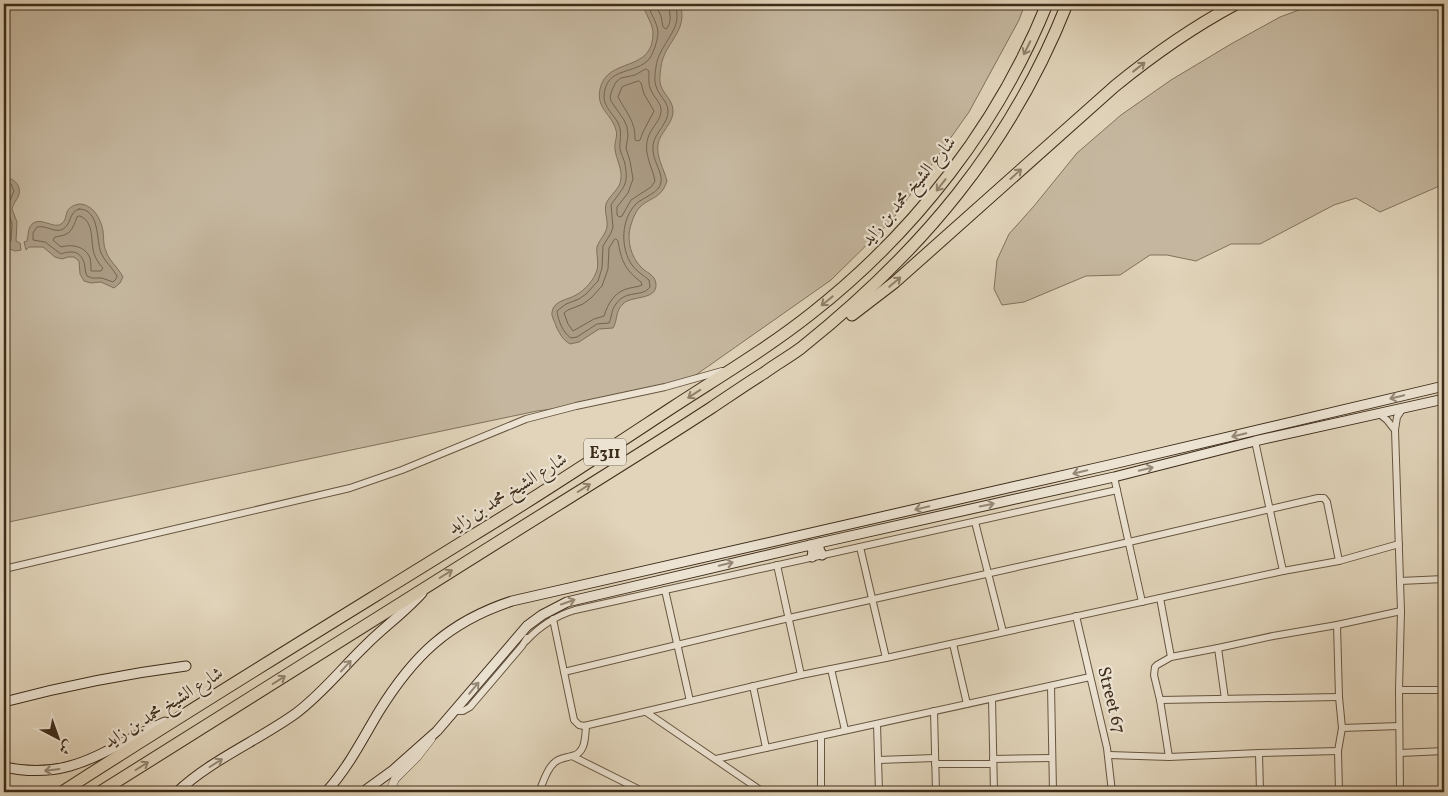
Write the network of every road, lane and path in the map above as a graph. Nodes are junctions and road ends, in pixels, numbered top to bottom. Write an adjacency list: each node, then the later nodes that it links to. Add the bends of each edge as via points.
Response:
1 (1047, 4): 5 (highway, شارع الشيخ محمد بن زايد / E311, one-way to 5, via 1018,66 989,117 918,213 833,296)
2 (1068, 4): 4 (highway, شارع الشيخ محمد بن زايد / E311, via 1025,93 996,142 962,189 886,275)
3 (1236, 4): 4 (highway, one-way to 3, via 895,282 1135,69 1178,38)
4 (798, 350): 29 (highway, شارع الشيخ محمد بن زايد / E311, one-way to 4)
5 (732, 369): 24 (street, via 526,419 350,488); 66 (highway, شارع الشيخ محمد بن زايد / E311, one-way to 66, via 535,498)
6 (1444, 386): 93 (main road, one-way to 93, via 493,608 441,637 412,664 348,764)
7 (1442, 402): 8 (main road)
8 (1404, 407): 9 (main road); 10 (street, via 1397,417)
9 (1378, 413): 10 (street); 11 (main road)
10 (1395, 430): 18 (street)
11 (1255, 441): 12 (main road, one-way to 11); 14 (street)
12 (1114, 477): 13 (street); 17 (main road, one-way to 12)
13 (1117, 490): 15 (street); 16 (street)
14 (1270, 508): 16 (street); 22 (street, via 1324,498); 25 (street)
15 (975, 522): 19 (street); 26 (street)
16 (1129, 542): 26 (street); 33 (street)
17 (814, 544): 20 (main road); 21 (main road); 39 (main road, one-way to 17, via 550,610 576,599)
18 (1399, 544): 22 (street); 28 (street)
19 (860, 547): 20 (street); 32 (street)
20 (822, 555): 21 (street)
21 (812, 558): 23 (street)
22 (1339, 561): 25 (street)
23 (777, 565): 30 (street); 36 (street)
24 (4, 569)
25 (1284, 571): 31 (street)
26 (988, 574): 32 (street); 40 (street)
27 (1444, 579): 28 (street)
28 (1400, 581): 34 (street)
29 (428, 586): 91 (highway, شارع الشيخ محمد بن زايد / E311, one-way to 29); 92 (main road, one-way to 29, via 312,701)
30 (665, 590): 37 (street, via 576,610); 43 (street)
31 (1160, 598): 33 (street); 45 (street)
32 (872, 599): 36 (street); 46 (street)
33 (1142, 602): 35 (street)
34 (1401, 611): 38 (street); 54 (street)
35 (1076, 616): 40 (street); 51 (street, Street 67)
36 (789, 618): 43 (street); 50 (street)
37 (553, 619): 41 (street); 49 (street)
38 (1337, 625): 44 (street); 56 (street)
39 (526, 626): 41 (street); 64 (main road, one-way to 39)
40 (1003, 632): 42 (street)
41 (526, 641): 64 (street, via 470,706)
42 (952, 644): 46 (street); 62 (street)
43 (677, 645): 49 (street); 60 (street)
44 (1218, 648): 45 (street); 58 (street)
45 (1171, 657): 59 (street, via 1157,665 1154,671)
46 (886, 658): 48 (street)
47 (186, 666): 61 (main road, via 90,682)
48 (831, 669): 50 (street); 71 (street)
49 (564, 672): 68 (street, via 574,720 579,726)
50 (801, 675): 52 (street)
51 (1090, 678): 53 (street); 79 (street, Street 67)
52 (753, 686): 60 (street); 74 (street)
53 (1051, 686): 57 (street); 82 (street)
54 (1399, 690): 55 (street); 69 (street)
55 (1444, 690)
56 (1339, 697): 58 (street); 70 (street)
57 (992, 699): 62 (street); 86 (street)
58 (1225, 699): 59 (street)
59 (1160, 700): 81 (street)
60 (690, 701): 65 (street)
61 (4, 702)
62 (967, 704): 63 (street)
63 (934, 711): 67 (street); 85 (street)
64 (455, 712): 72 (main road)
65 (646, 712): 68 (street); 83 (street)
66 (177, 717): 87 (main road, one-way to 87, via 73,766 40,771); 90 (highway, شارع الشيخ محمد بن زايد / E311)
67 (877, 724): 71 (street); 84 (street)
68 (586, 726): 80 (street, via 583,748)
69 (1399, 726): 70 (street); 78 (street)
70 (1342, 728): 75 (street)
71 (845, 730): 73 (street)
72 (437, 731): 94 (main road, via 392,771); 95 (street, via 395,778)
73 (821, 736): 74 (street); 99 (street)
74 (766, 748): 83 (street)
75 (1338, 751): 77 (street); 106 (street)
76 (1444, 751): 78 (street)
77 (1259, 753): 81 (street); 105 (street)
78 (1400, 753): 107 (street)
79 (1109, 755): 81 (street); 104 (street, Street 67)
80 (572, 756): 96 (street, via 561,758 552,765); 97 (street)
81 (1169, 757)
82 (1052, 758): 86 (street); 103 (street)
83 (716, 759): 98 (street)
84 (878, 760): 85 (street); 100 (street)
85 (935, 761): 86 (street); 101 (street)
86 (993, 761): 102 (street)
87 (4, 768)
88 (4, 790): 89 (main road)
89 (8, 792)
90 (62, 792)
91 (100, 792)
92 (177, 792)
93 (326, 792)
94 (362, 792)
95 (391, 792)
96 (539, 792)
97 (644, 792)
98 (764, 792)
99 (822, 792)
100 (879, 792)
101 (936, 792)
102 (994, 792)
103 (1053, 792)
104 (1112, 792)
105 (1260, 792)
106 (1339, 792)
107 (1400, 792)

